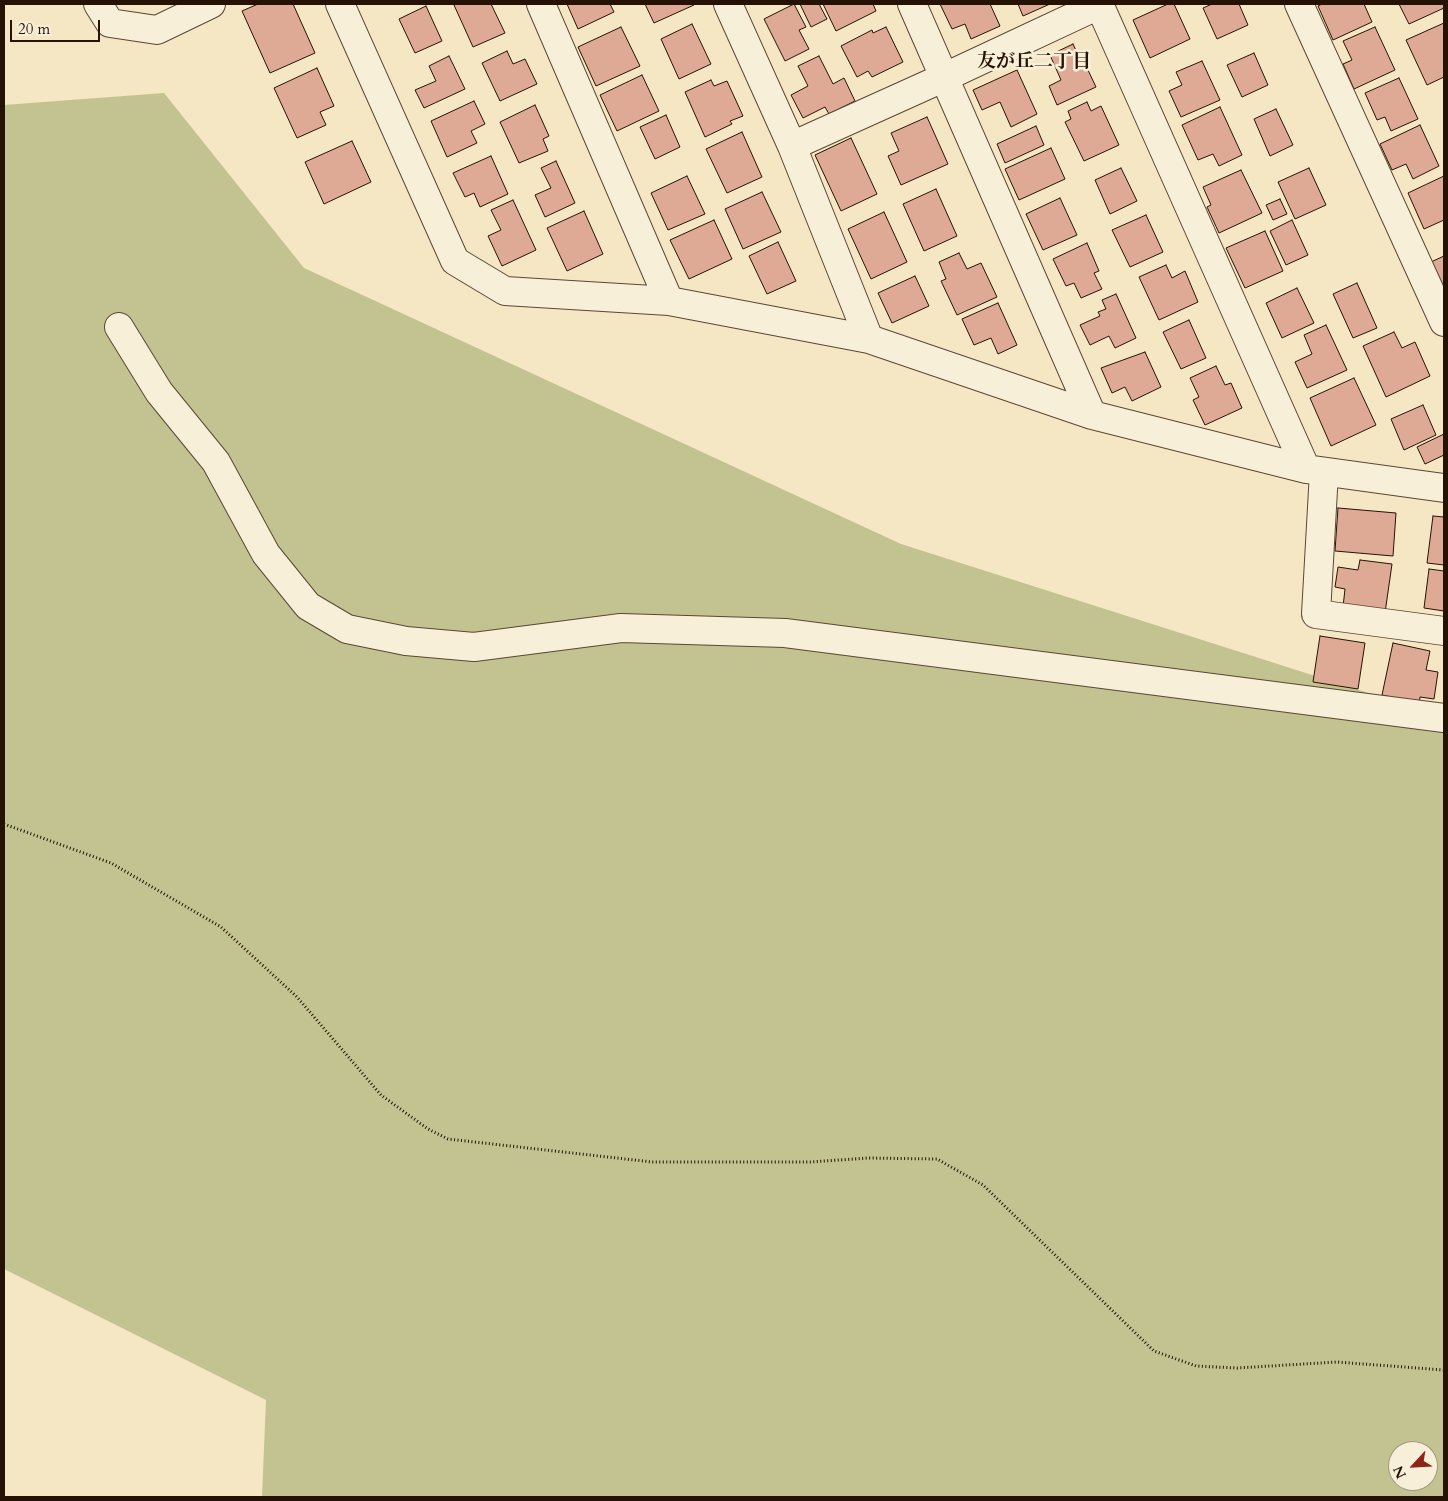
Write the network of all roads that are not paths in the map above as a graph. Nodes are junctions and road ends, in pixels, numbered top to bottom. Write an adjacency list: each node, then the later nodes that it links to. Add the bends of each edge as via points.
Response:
1 (98, 4): 2 (street, via 110,23 157,30)
2 (211, 4)
3 (340, 4): 11 (street, via 455,261 506,291)
4 (541, 4): 11 (street)
5 (728, 4): 10 (street)
6 (912, 4): 9 (street)
7 (1100, 4): 9 (street); 16 (street)
8 (1298, 4): 12 (street)
9 (946, 77): 10 (street); 15 (street)
10 (792, 146): 14 (street)
11 (669, 301): 14 (street)
12 (1444, 322)
13 (119, 327): 19 (street, via 159,392 216,462 266,554 308,606 347,629 406,641 474,647 621,628 785,633)
14 (868, 339): 15 (street)
15 (1092, 415): 16 (street)
16 (1315, 470): 17 (street); 18 (street, via 1316,614)
17 (1444, 488)
18 (1444, 631)
19 (1444, 718)

